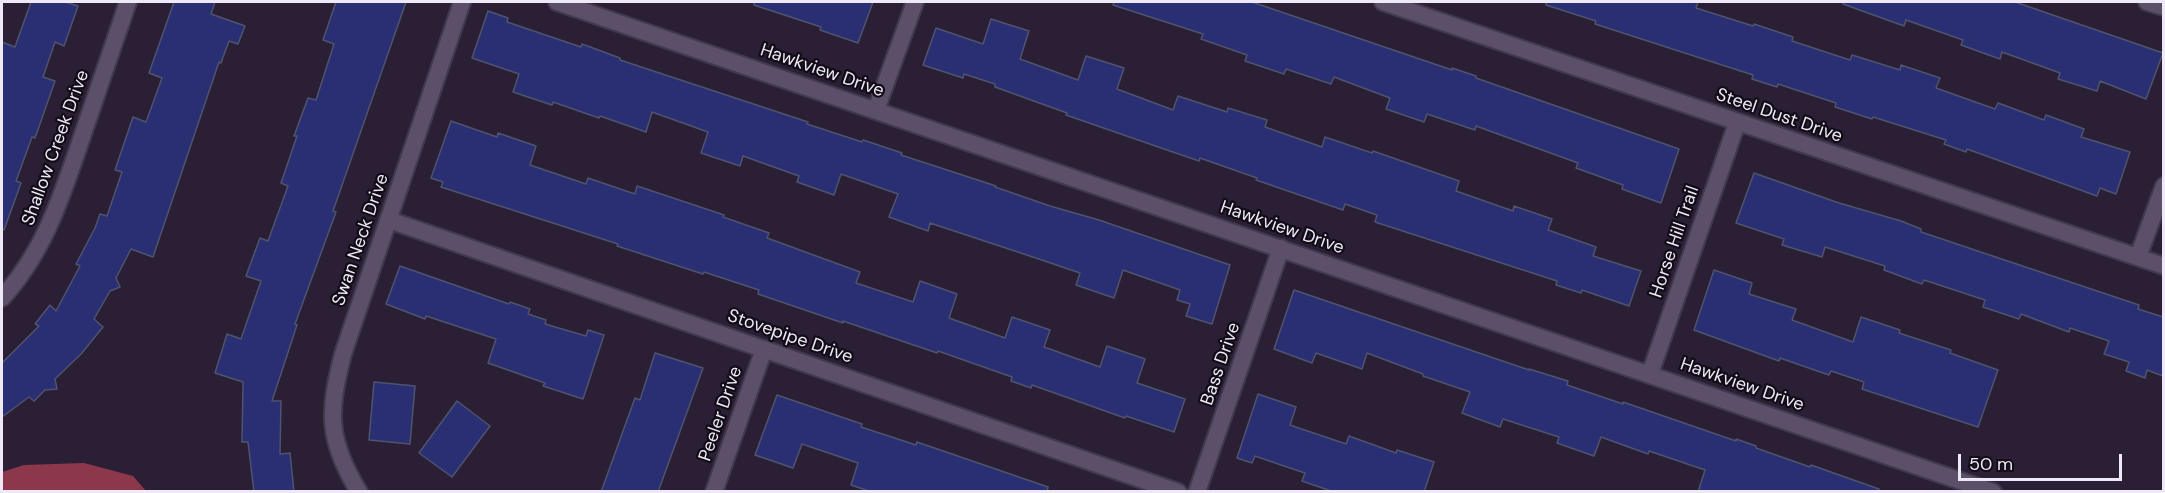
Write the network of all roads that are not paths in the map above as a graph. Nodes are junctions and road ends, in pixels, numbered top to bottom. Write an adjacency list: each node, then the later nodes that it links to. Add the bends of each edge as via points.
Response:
1 (128, 2): 15 (street, Shallow Creek Drive, via 43,241)
2 (462, 2): 11 (street, Swan Neck Drive)
3 (557, 2): 8 (street, Hawkview Drive)
4 (915, 2): 8 (street)
5 (1383, 2): 9 (street, Steel Dust Drive)
6 (2147, 2): 7 (street)
7 (2163, 7)
8 (876, 110): 12 (street, Hawkview Drive)
9 (1737, 123): 13 (street, Steel Dust Drive); 17 (street, Horse Hill Trail)
10 (2163, 186): 13 (street)
11 (389, 220): 16 (street, Stovepipe Drive); 18 (street, Swan Neck Drive, via 343,354 333,397 335,443)
12 (1281, 249): 17 (street, Hawkview Drive); 21 (street, Bass Drive)
13 (2138, 257): 14 (street, Steel Dust Drive)
14 (2163, 266)
15 (2, 298)
16 (764, 349): 19 (street, Peeler Drive); 20 (street, Stovepipe Drive)
17 (1650, 375): 22 (street, Hawkview Drive)
18 (359, 492)
19 (714, 492)
20 (1179, 492)
21 (1197, 492)
22 (1994, 492)

